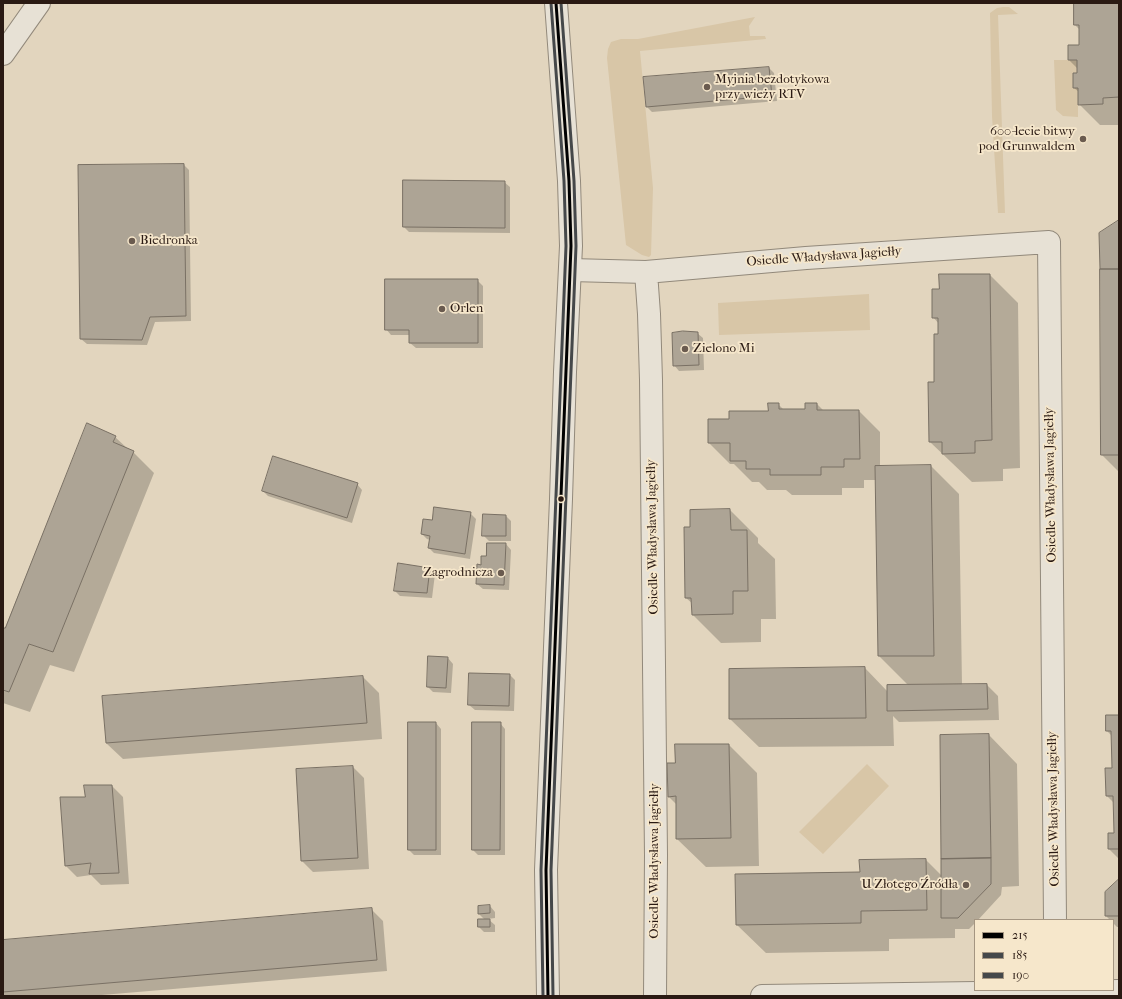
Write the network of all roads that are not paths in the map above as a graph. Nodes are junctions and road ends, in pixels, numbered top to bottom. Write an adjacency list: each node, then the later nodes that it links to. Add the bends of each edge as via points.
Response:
1 (39, 3): 3 (street)
2 (556, 3): 4 (street, via 571,216)
3 (3, 54)
4 (571, 270): 5 (street); 9 (street, via 546,870)
5 (646, 272): 6 (street, Osiedle Władysława Jagiełły, via 806,258 1049,242); 10 (street, Osiedle Władysława Jagiełły, via 651,380 656,840)
6 (1055, 919)
7 (1119, 991): 8 (street)
8 (1056, 993): 11 (street)
9 (548, 996)
10 (655, 996)
11 (762, 996)

